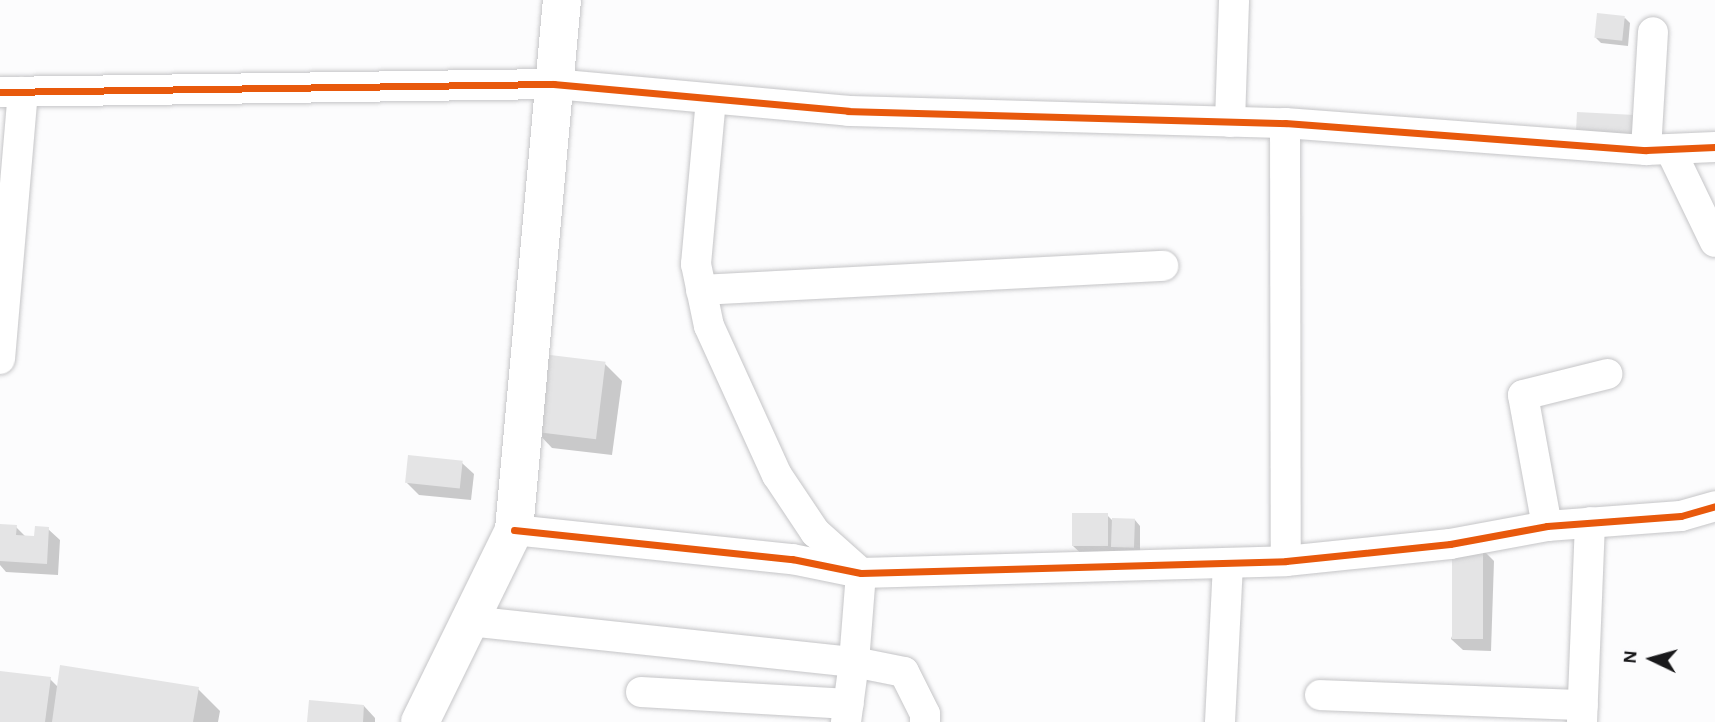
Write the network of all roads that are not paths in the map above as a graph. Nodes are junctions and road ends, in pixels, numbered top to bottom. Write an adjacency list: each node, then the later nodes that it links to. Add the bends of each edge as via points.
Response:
1 (562, 0): 4 (main road)
2 (1234, 0): 7 (street)
3 (1653, 32): 10 (street)
4 (554, 84): 5 (street); 6 (street); 19 (main road)
5 (12, 92): 14 (street)
6 (711, 99): 7 (street, via 848,111); 13 (street, via 696,264)
7 (1230, 122): 8 (street)
8 (1285, 123): 10 (street); 20 (street)
9 (1715, 147): 10 (street)
10 (1658, 150): 11 (street)
11 (1715, 242)
12 (1163, 266): 13 (street)
13 (702, 290): 22 (street, via 709,326 777,475 815,532)
14 (0, 359)
15 (1607, 374): 18 (street, via 1523,395)
16 (1715, 506): 17 (street, via 1681,516)
17 (1590, 522): 18 (street); 28 (street)
18 (1547, 526): 20 (street, via 1450,544)
19 (514, 530): 22 (street, via 792,559); 23 (main road)
20 (1286, 561): 21 (street)
21 (1228, 565): 22 (street); 31 (street)
22 (860, 573): 24 (street)
23 (469, 621): 24 (street); 29 (main road)
24 (854, 662): 27 (street); 30 (street, via 904,671)
25 (641, 692): 27 (street)
26 (1320, 695): 28 (street)
27 (847, 713)
28 (1582, 714)
29 (419, 722)
30 (925, 722)
31 (1220, 722)

